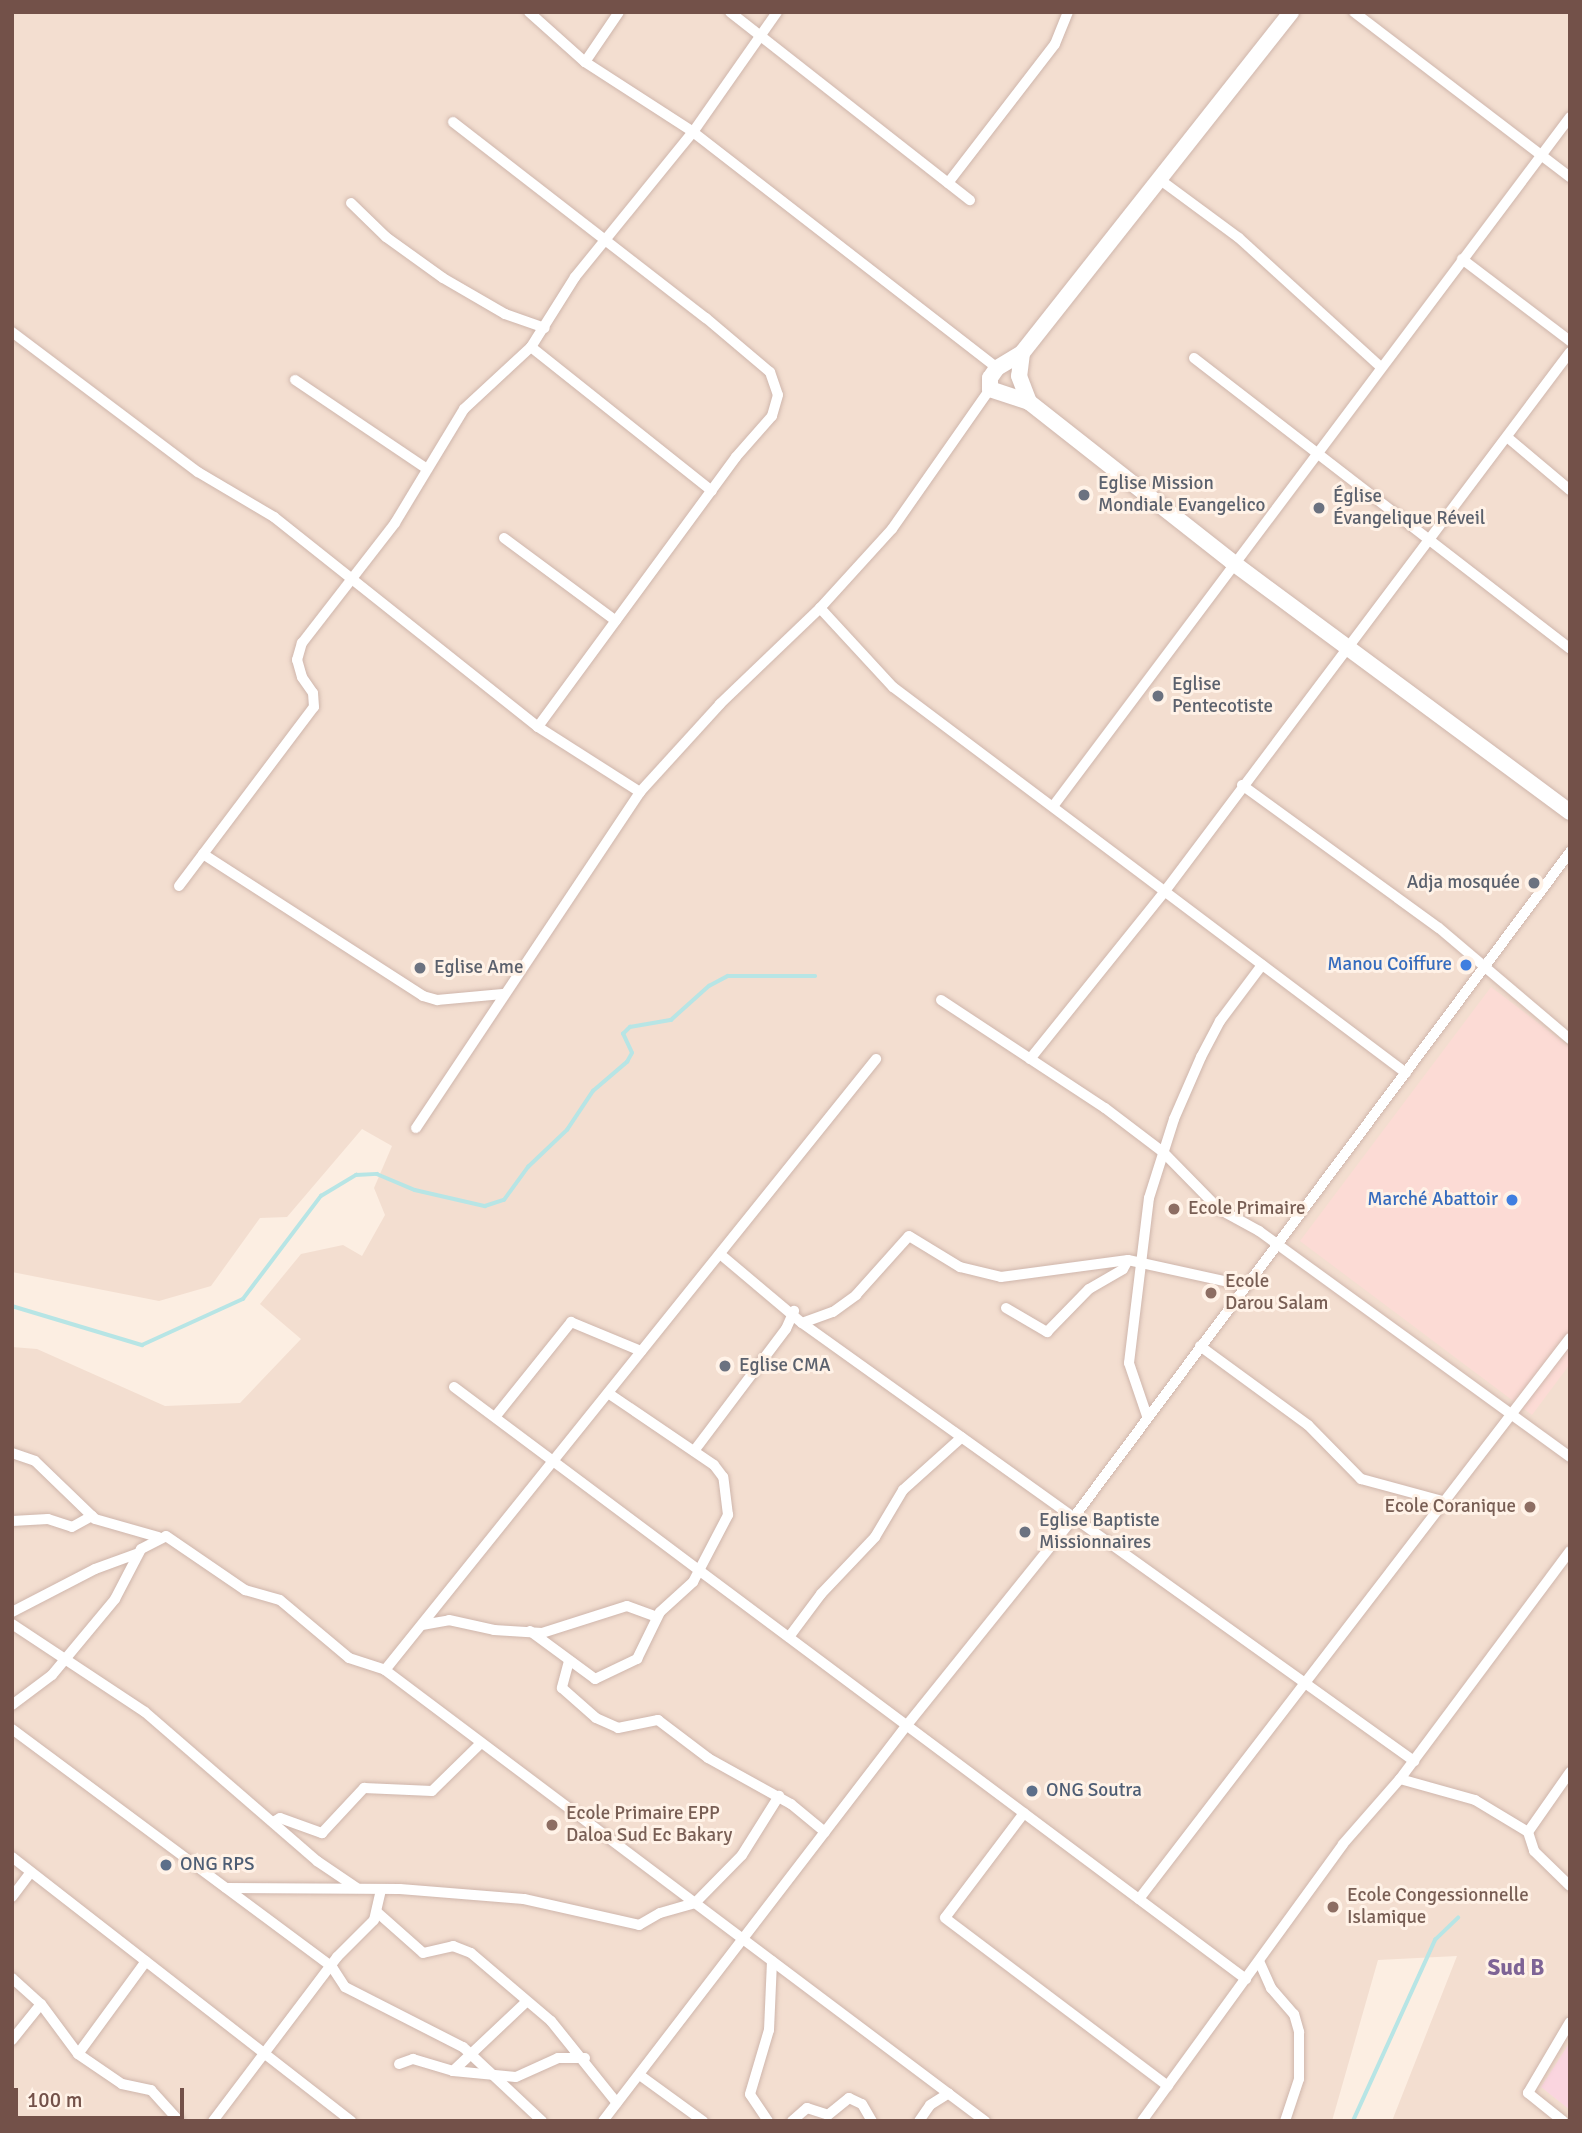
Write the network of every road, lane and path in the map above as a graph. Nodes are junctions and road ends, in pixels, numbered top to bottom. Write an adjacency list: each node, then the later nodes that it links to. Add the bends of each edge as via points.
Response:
1 (529, 12): 9 (street)
2 (619, 12): 9 (street)
3 (730, 12): 8 (street)
4 (777, 12): 8 (street)
5 (1068, 12): 16 (street, via 1055,44)
6 (1291, 12): 15 (street)
7 (1354, 12): 13 (street)
8 (760, 35): 12 (street); 16 (street)
9 (585, 62): 12 (street)
10 (1570, 117): 13 (street)
11 (453, 122): 19 (street)
12 (693, 132): 19 (street); 29 (street)
13 (1541, 155): 14 (street); 20 (street)
14 (1570, 177)
15 (1159, 179): 26 (street); 28 (street, via 1240,238)
16 (948, 183): 17 (street)
17 (970, 200)
18 (351, 202): 21 (street, via 386,237 443,278 505,314)
19 (606, 242): 21 (street, via 575,277); 36 (street, via 706,318 775,381 778,395 772,416)
20 (1462, 259): 23 (street); 28 (street)
21 (545, 328): 24 (street)
22 (12, 332): 41 (street, via 198,472 274,517)
23 (1570, 341)
24 (531, 347): 35 (street, via 464,409); 36 (street)
25 (1570, 352): 33 (street)
26 (1022, 353): 29 (street); 32 (street, via 1019,376)
27 (1194, 358): 34 (street)
28 (1381, 367): 34 (street)
29 (997, 368): 31 (street)
30 (295, 380): 35 (street)
31 (990, 389): 32 (street); 42 (street, via 892,529)
32 (1029, 402): 40 (street)
33 (1507, 437): 37 (street); 39 (street)
34 (1314, 455): 39 (street); 40 (street)
35 (427, 469): 41 (street, via 387,534)
36 (712, 491): 43 (street)
37 (1570, 491)
38 (505, 538): 43 (street)
39 (1426, 542): 44 (street); 45 (street)
40 (1232, 562): 44 (street); 49 (street)
41 (347, 580): 46 (street); 52 (street, via 302,643 297,660 313,693 314,707)
42 (820, 608): 48 (street, via 720,704); 49 (street, via 893,687)
43 (616, 621): 46 (street)
44 (1346, 647): 47 (street); 50 (street)
45 (1570, 649)
46 (538, 727): 48 (street)
47 (1242, 785): 54 (street); 56 (street, via 1388,889)
48 (640, 792): 57 (street)
49 (1054, 805): 54 (street)
50 (1570, 812)
51 (1570, 852): 56 (street)
52 (203, 854): 53 (street); 57 (street, via 422,996 437,1000)
53 (179, 886)
54 (1164, 891): 55 (street); 61 (street)
55 (1262, 965): 62 (street); 64 (street, via 1220,1021 1201,1057)
56 (1485, 968): 59 (street); 62 (street)
57 (503, 995): 63 (street)
58 (941, 999): 61 (street)
59 (1570, 1039)
60 (876, 1059): 66 (street)
61 (1030, 1059): 64 (street)
62 (1406, 1073): 65 (street)
63 (416, 1128)
64 (1164, 1153): 65 (street, via 1219,1209); 67 (street)
65 (1277, 1247): 68 (street); 77 (street)
66 (720, 1254): 70 (street); 74 (street)
67 (1134, 1261): 68 (street); 69 (street, via 1089,1289 1052,1330 1042,1332); 71 (street, via 1001,1277 960,1267 909,1236 856,1295 833,1312); 78 (street, via 1129,1363)
68 (1246, 1286): 73 (street)
69 (1006, 1308)
70 (793, 1311): 71 (street); 81 (street, via 786,1329)
71 (802, 1323): 80 (street)
72 (1570, 1338): 77 (street)
73 (1200, 1346): 78 (street); 85 (street, via 1308,1425 1361,1479)
74 (641, 1351): 76 (street); 79 (street, via 571,1322)
75 (454, 1387): 79 (street)
76 (608, 1393): 81 (street); 84 (street)
77 (1513, 1412): 83 (street); 85 (street)
78 (1147, 1416): 87 (street)
79 (495, 1417): 84 (street)
80 (962, 1437): 87 (street); 98 (street, via 903,1490 875,1537 821,1594)
81 (694, 1451): 92 (street, via 720,1472 728,1504 723,1526)
82 (12, 1453): 86 (street, via 35,1461 58,1479)
83 (1570, 1457)
84 (553, 1461): 92 (street); 96 (street)
85 (1446, 1502): 102 (street)
86 (92, 1516): 88 (street, via 72,1527 48,1519); 89 (street)
87 (1074, 1517): 102 (street); 104 (street)
88 (12, 1521)
89 (158, 1537): 91 (street); 101 (street, via 173,1540 210,1562 245,1590 280,1600 349,1658)
90 (1570, 1551): 107 (street)
91 (136, 1555): 93 (street, via 95,1569); 99 (street, via 114,1599)
92 (699, 1570): 94 (street, via 690,1586); 98 (street)
93 (12, 1612)
94 (657, 1617): 97 (street, via 627,1606 566,1629); 100 (street, via 642,1655 600,1678)
95 (12, 1624): 99 (street)
96 (422, 1625): 97 (street, via 449,1620 494,1630); 101 (street)
97 (530, 1631): 100 (street)
98 (789, 1637): 104 (street)
99 (62, 1660): 103 (street, via 50,1677); 112 (street, via 145,1712)
100 (569, 1661): 110 (street, via 562,1688 596,1718 618,1728 657,1720 708,1758)
101 (385, 1670): 106 (street)
102 (1306, 1684): 107 (street); 122 (street)
103 (12, 1705)
104 (907, 1725): 111 (street); 113 (street)
105 (12, 1730): 118 (street)
106 (481, 1742): 112 (street, via 432,1791 364,1788 322,1833 280,1818); 123 (street)
107 (1414, 1761): 109 (street)
108 (1570, 1772): 114 (street)
109 (1400, 1779): 114 (street, via 1412,1786 1475,1800); 128 (street, via 1343,1844)
110 (779, 1796): 113 (street); 123 (street, via 742,1855)
111 (1024, 1813): 122 (street); 144 (street, via 945,1917)
112 (273, 1822): 119 (street)
113 (825, 1832): 125 (street)
114 (1528, 1832): 117 (street, via 1534,1850)
115 (12, 1857): 116 (street)
116 (31, 1872): 121 (street); 126 (street)
117 (1570, 1886)
118 (226, 1888): 119 (street); 129 (street)
119 (357, 1888): 120 (street)
120 (381, 1890): 123 (street, via 524,1899 633,1926); 124 (street)
121 (12, 1897)
122 (1139, 1899): 131 (street)
123 (695, 1903): 125 (street)
124 (378, 1913): 129 (street); 132 (street, via 423,1953 453,1946 471,1953)
125 (743, 1939): 127 (street); 143 (street)
126 (146, 1961): 136 (street, via 120,1990); 137 (street)
127 (772, 1961): 145 (street); 153 (street, via 766,2048 750,2094)
128 (1259, 1961): 131 (street); 159 (street, via 1271,1988 1294,2014 1299,2032 1299,2079)
129 (331, 1967): 137 (street); 138 (street, via 345,1987 368,1995)
130 (12, 1978): 133 (street)
131 (1246, 1979): 144 (street)
132 (526, 2002): 138 (street); 139 (street, via 551,2021)
133 (41, 2004): 135 (street); 136 (street)
134 (1570, 2022): 160 (street, via 1528,2093)
135 (12, 2040)
136 (78, 2053): 147 (street, via 122,2084 151,2090)
137 (264, 2053): 148 (street); 149 (street)
138 (470, 2054): 141 (street); 142 (street)
139 (584, 2058): 142 (street, via 558,2058 516,2077); 146 (street)
140 (398, 2064): 141 (street, via 413,2059)
141 (453, 2071): 142 (street)
142 (491, 2074): 150 (street)
143 (641, 2076): 146 (street); 152 (street)
144 (1168, 2086): 158 (street)
145 (948, 2093): 156 (street, via 930,2105); 157 (street)
146 (617, 2103): 151 (street)
147 (179, 2121)
148 (213, 2121)
149 (351, 2121)
150 (542, 2121)
151 (603, 2121)
152 (703, 2121)
153 (768, 2121)
154 (792, 2121): 155 (street, via 807,2108 828,2115 849,2098 862,2104)
155 (872, 2121)
156 (919, 2121)
157 (985, 2121)
158 (1142, 2121)
159 (1286, 2121)
160 (1563, 2121)

